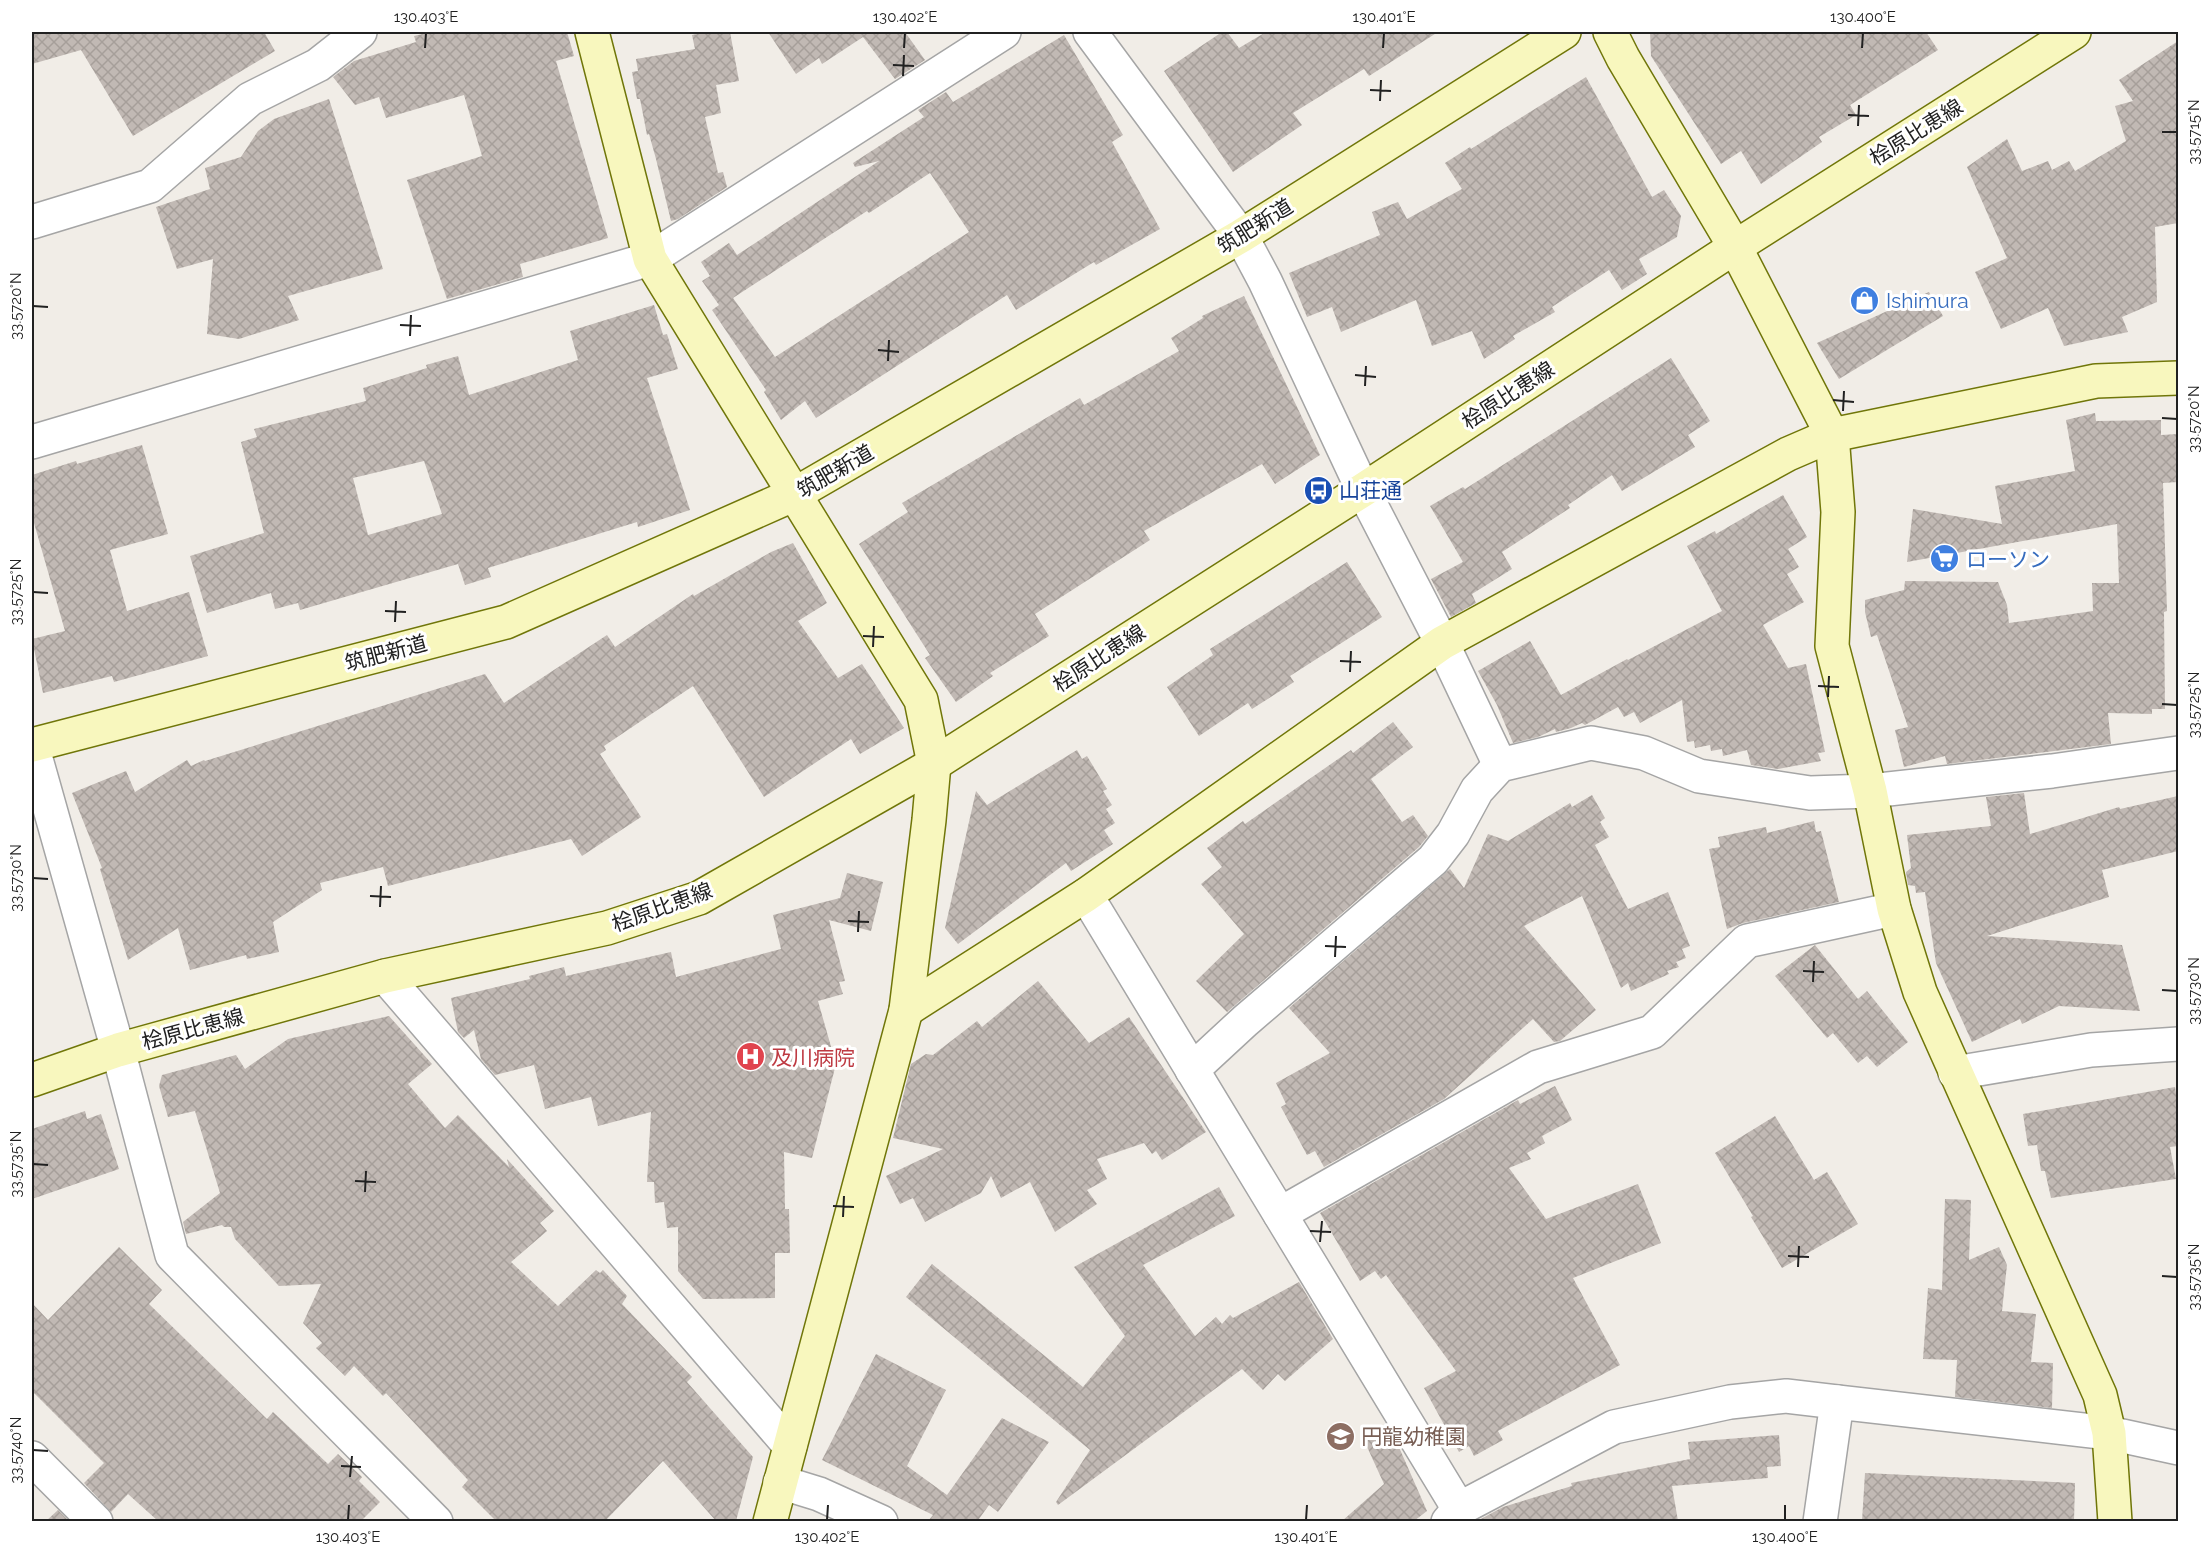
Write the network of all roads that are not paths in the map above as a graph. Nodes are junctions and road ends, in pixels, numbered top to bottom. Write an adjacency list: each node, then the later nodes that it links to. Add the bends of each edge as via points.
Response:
1 (360, 32): 8 (street, via 318,65 250,99 150,186)
2 (592, 32): 11 (street)
3 (1004, 32): 11 (street)
4 (1090, 32): 9 (street)
5 (1564, 32): 9 (street, 筑肥新道)
6 (1610, 32): 10 (street)
7 (2074, 32): 10 (street, 桧原比恵線)
8 (32, 222)
9 (1241, 236): 15 (street); 16 (street, 筑肥新道)
10 (1735, 247): 13 (street); 15 (street, 桧原比恵線)
11 (650, 259): 14 (street); 16 (street)
12 (2178, 378): 13 (street, via 2096,381)
13 (1832, 435): 17 (street, via 1788,454); 22 (street, via 1838,512 1832,646)
14 (32, 442)
15 (1363, 490): 17 (street); 20 (street, 桧原比恵線)
16 (795, 494): 18 (street, 筑肥新道, via 506,621); 20 (street, via 921,700)
17 (1442, 643): 21 (street); 23 (street)
18 (32, 745): 28 (street)
19 (2178, 753): 22 (street)
20 (934, 764): 25 (street, 桧原比恵線, via 699,898 607,928); 26 (street)
21 (1500, 765): 22 (street, via 1591,743 1644,753 1699,776 1810,793); 29 (street, via 1477,790 1453,834 1433,860)
22 (1870, 791): 24 (street)
23 (1086, 895): 26 (street); 29 (street)
24 (1894, 909): 30 (street, via 1920,992); 32 (street, via 1747,941 1652,1032 1538,1067)
25 (385, 976): 28 (street, 桧原比恵線); 35 (street)
26 (906, 1010): 35 (street)
27 (2178, 1044): 30 (street, via 2091,1050)
28 (118, 1050): 31 (street, 桧原比恵線); 40 (street, via 172,1255)
29 (1192, 1070): 32 (street)
30 (1955, 1073): 34 (street, via 2100,1395)
31 (32, 1080)
32 (1280, 1214): 39 (street)
33 (1837, 1402): 34 (street); 39 (street, via 1786,1396 1730,1402 1614,1427); 44 (street)
34 (2109, 1432): 36 (street); 45 (street)
35 (790, 1446): 38 (street)
36 (2178, 1448)
37 (32, 1458): 41 (street)
38 (780, 1482): 42 (street); 43 (street)
39 (1453, 1515)
40 (424, 1518)
41 (96, 1521)
42 (770, 1521)
43 (881, 1521)
44 (1820, 1521)
45 (2115, 1521)

